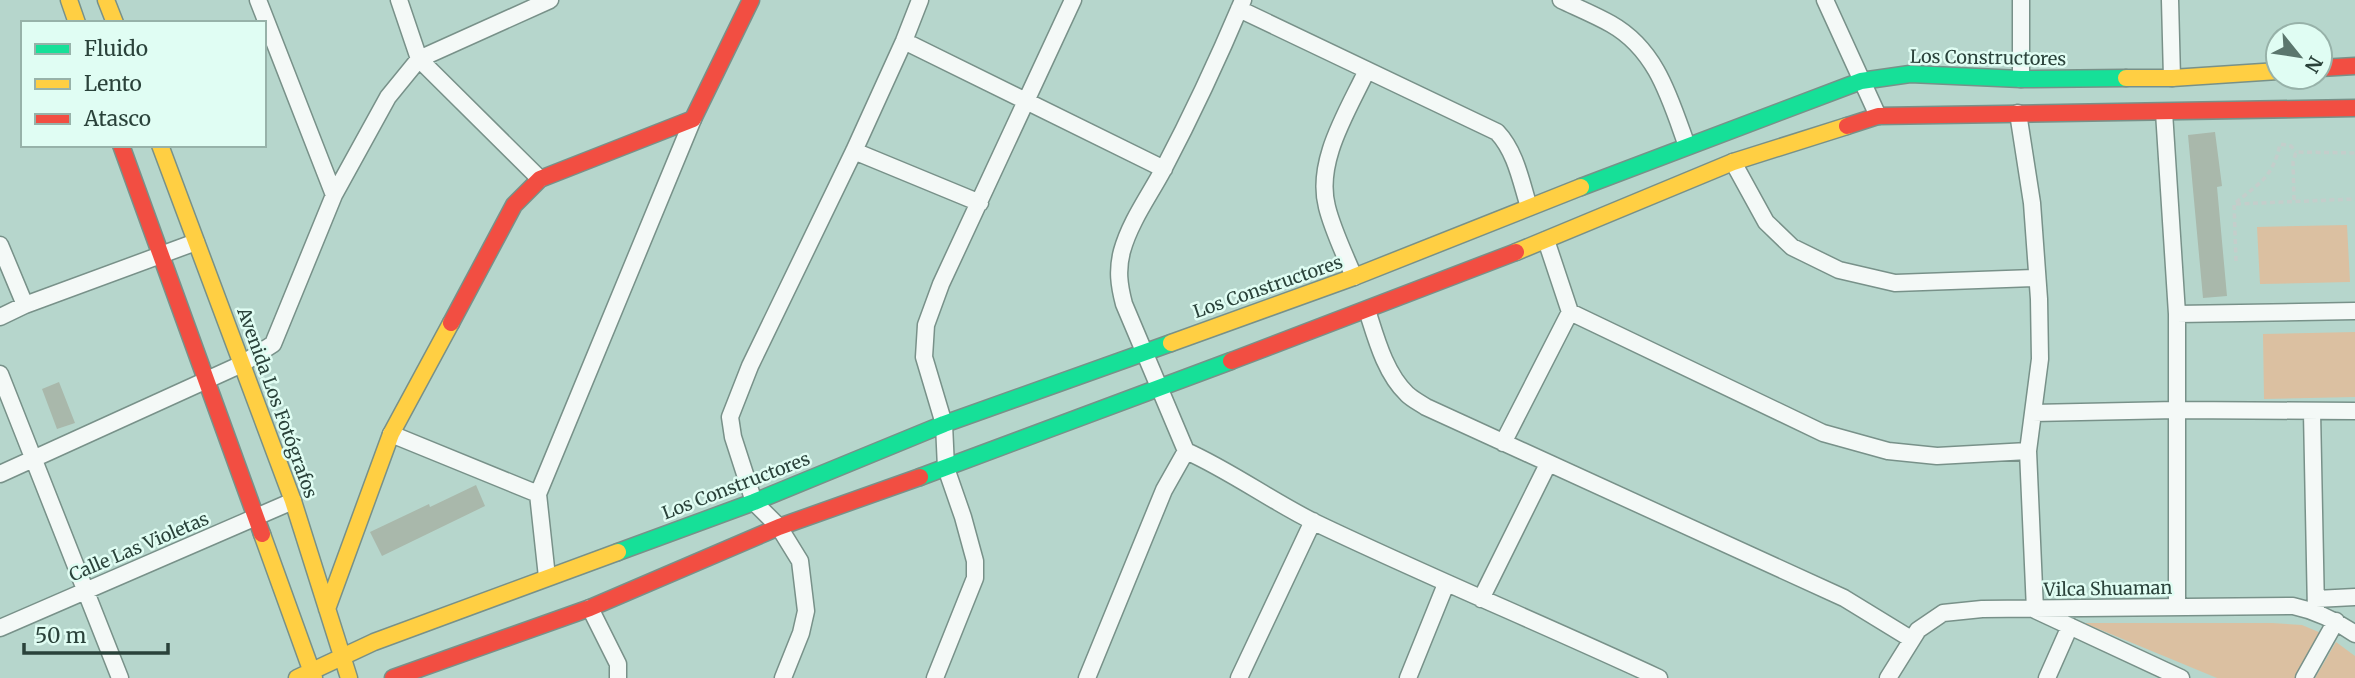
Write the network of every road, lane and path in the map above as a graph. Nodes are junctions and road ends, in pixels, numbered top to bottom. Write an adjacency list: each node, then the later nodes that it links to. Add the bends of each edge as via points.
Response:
1 (69, 0): 14 (main road)
2 (106, 0): 15 (main road)
3 (258, 0): 40 (street)
4 (399, 0): 17 (street)
5 (550, 0): 17 (street)
6 (751, 0): 30 (main road)
7 (920, 0): 16 (street)
8 (1073, 0): 25 (street)
9 (1561, 0): 31 (street, via 1611,24 1642,48 1662,80)
10 (1825, 0): 24 (street)
11 (2021, 0): 23 (street)
12 (2170, 0): 22 (street)
13 (1241, 5): 20 (street); 38 (street)
14 (76, 21)
15 (114, 21)
16 (904, 41): 25 (street); 34 (street)
17 (419, 59): 39 (street); 40 (street, via 388,97)
18 (2355, 66): 19 (main road)
19 (2334, 67)
20 (1367, 71): 45 (street, via 1497,132 1506,141); 51 (street, via 1335,141 1324,181 1327,207)
21 (2264, 72): 22 (main road, Los Constructores)
22 (2172, 78): 23 (main road, Los Constructores)
23 (2021, 79): 24 (main road, Los Constructores, via 1910,74)
24 (1861, 81): 29 (street); 31 (main road, Los Constructores)
25 (1026, 102): 38 (street); 43 (street)
26 (2355, 108): 27 (main road)
27 (2164, 112): 28 (main road); 57 (street)
28 (2018, 113): 29 (main road); 52 (street, via 2032,203)
29 (1878, 116): 37 (main road)
30 (693, 119): 39 (main road); 77 (street)
31 (1687, 146): 45 (main road, Los Constructores)
32 (122, 147): 49 (main road)
33 (161, 147): 47 (main road, Avenida Los Fotógrafos)
34 (854, 151): 43 (street); 79 (street, via 730,417)
35 (2296, 152): 36 (path); 42 (path); 44 (path, via 2280,144 2269,175)
36 (2355, 153)
37 (1733, 163): 46 (main road); 52 (street, via 1766,222 1792,247 1839,270 1895,283)
38 (1164, 169): 59 (street, via 1130,229 1119,268 1124,304)
39 (540, 179): 69 (main road, via 514,205)
40 (334, 195): 60 (street, via 273,344)
41 (2355, 199): 42 (path)
42 (2294, 200): 44 (path)
43 (980, 203): 68 (street, via 932,305 925,333 924,357)
44 (2234, 204): 50 (path)
45 (1529, 207): 51 (main road, Los Constructores)
46 (1546, 240): 54 (main road); 56 (street)
47 (196, 242): 49 (street); 60 (main road, Avenida Los Fotógrafos)
48 (0, 246): 53 (street)
49 (161, 255): 53 (street); 62 (main road)
50 (2235, 261)
51 (1354, 277): 59 (main road, Los Constructores)
52 (2037, 278): 67 (street, via 2040,359)
53 (25, 305): 58 (street)
54 (1367, 310): 63 (main road); 70 (street, via 1386,361 1407,395)
55 (2355, 311): 57 (street)
56 (1570, 312): 70 (street); 72 (street, via 1823,433 1888,451)
57 (2177, 314): 64 (street)
58 (0, 317)
59 (1143, 352): 63 (street); 68 (main road, Los Constructores)
60 (242, 365): 62 (street); 78 (main road, Avenida Los Fotógrafos)
61 (0, 374): 73 (street)
62 (206, 380): 73 (street); 80 (main road)
63 (1160, 386): 71 (street); 75 (main road)
64 (2176, 410): 66 (street); 67 (street); 89 (street)
65 (2355, 411): 66 (street)
66 (2312, 412): 88 (street)
67 (2033, 413): 72 (street)
68 (944, 424): 75 (street); 79 (main road, Los Constructores)
69 (391, 434): 77 (street); 91 (main road)
70 (1503, 443): 74 (street)
71 (1186, 451): 81 (street); 106 (street, via 1164,489)
72 (2028, 451): 92 (street)
73 (32, 460): 76 (street); 85 (street)
74 (1548, 464): 87 (street); 97 (street, via 1844,598)
75 (946, 468): 82 (main road); 105 (street, via 971,543 975,578)
76 (0, 474)
77 (538, 494): 83 (street)
78 (293, 501): 80 (street, Calle Las Violetas); 91 (main road, Avenida Los Fotógrafos)
79 (754, 502): 82 (street); 83 (main road, Los Constructores)
80 (256, 517): 85 (street, Calle Las Violetas); 99 (main road)
81 (1313, 521): 84 (street); 107 (street)
82 (779, 527): 90 (main road); 104 (street, via 800,561 806,611)
83 (547, 577): 98 (main road, Los Constructores)
84 (1446, 584): 87 (street); 108 (street)
85 (84, 592): 95 (street, Calle Las Violetas); 100 (street)
86 (2355, 597): 88 (street)
87 (1481, 599): 109 (street)
88 (2316, 605): 89 (street, Vilca Shuaman); 93 (street, Vilca Shuaman)
89 (2177, 607): 92 (street, Vilca Shuaman)
90 (590, 608): 102 (main road); 103 (street, via 618,664)
91 (327, 609): 98 (main road, Avenida Los Fotógrafos)
92 (2035, 610): 94 (street); 97 (street, Vilca Shuaman, via 1943,613)
93 (2336, 621): 96 (street, Vilca Shuaman); 113 (street)
94 (2070, 626): 111 (street); 112 (street)
95 (0, 628)
96 (2355, 634)
97 (1910, 639): 110 (street, Vilca Shuaman)
98 (342, 657): 99 (main road, Los Constructores); 101 (main road, Avenida Los Fotógrafos)
99 (307, 676)
100 (120, 678)
101 (349, 678)
102 (393, 678)
103 (618, 678)
104 (783, 678)
105 (935, 678)
106 (1087, 678)
107 (1239, 678)
108 (1408, 678)
109 (1659, 678)
110 (1888, 678)
111 (2047, 678)
112 (2181, 678)
113 (2304, 678)

